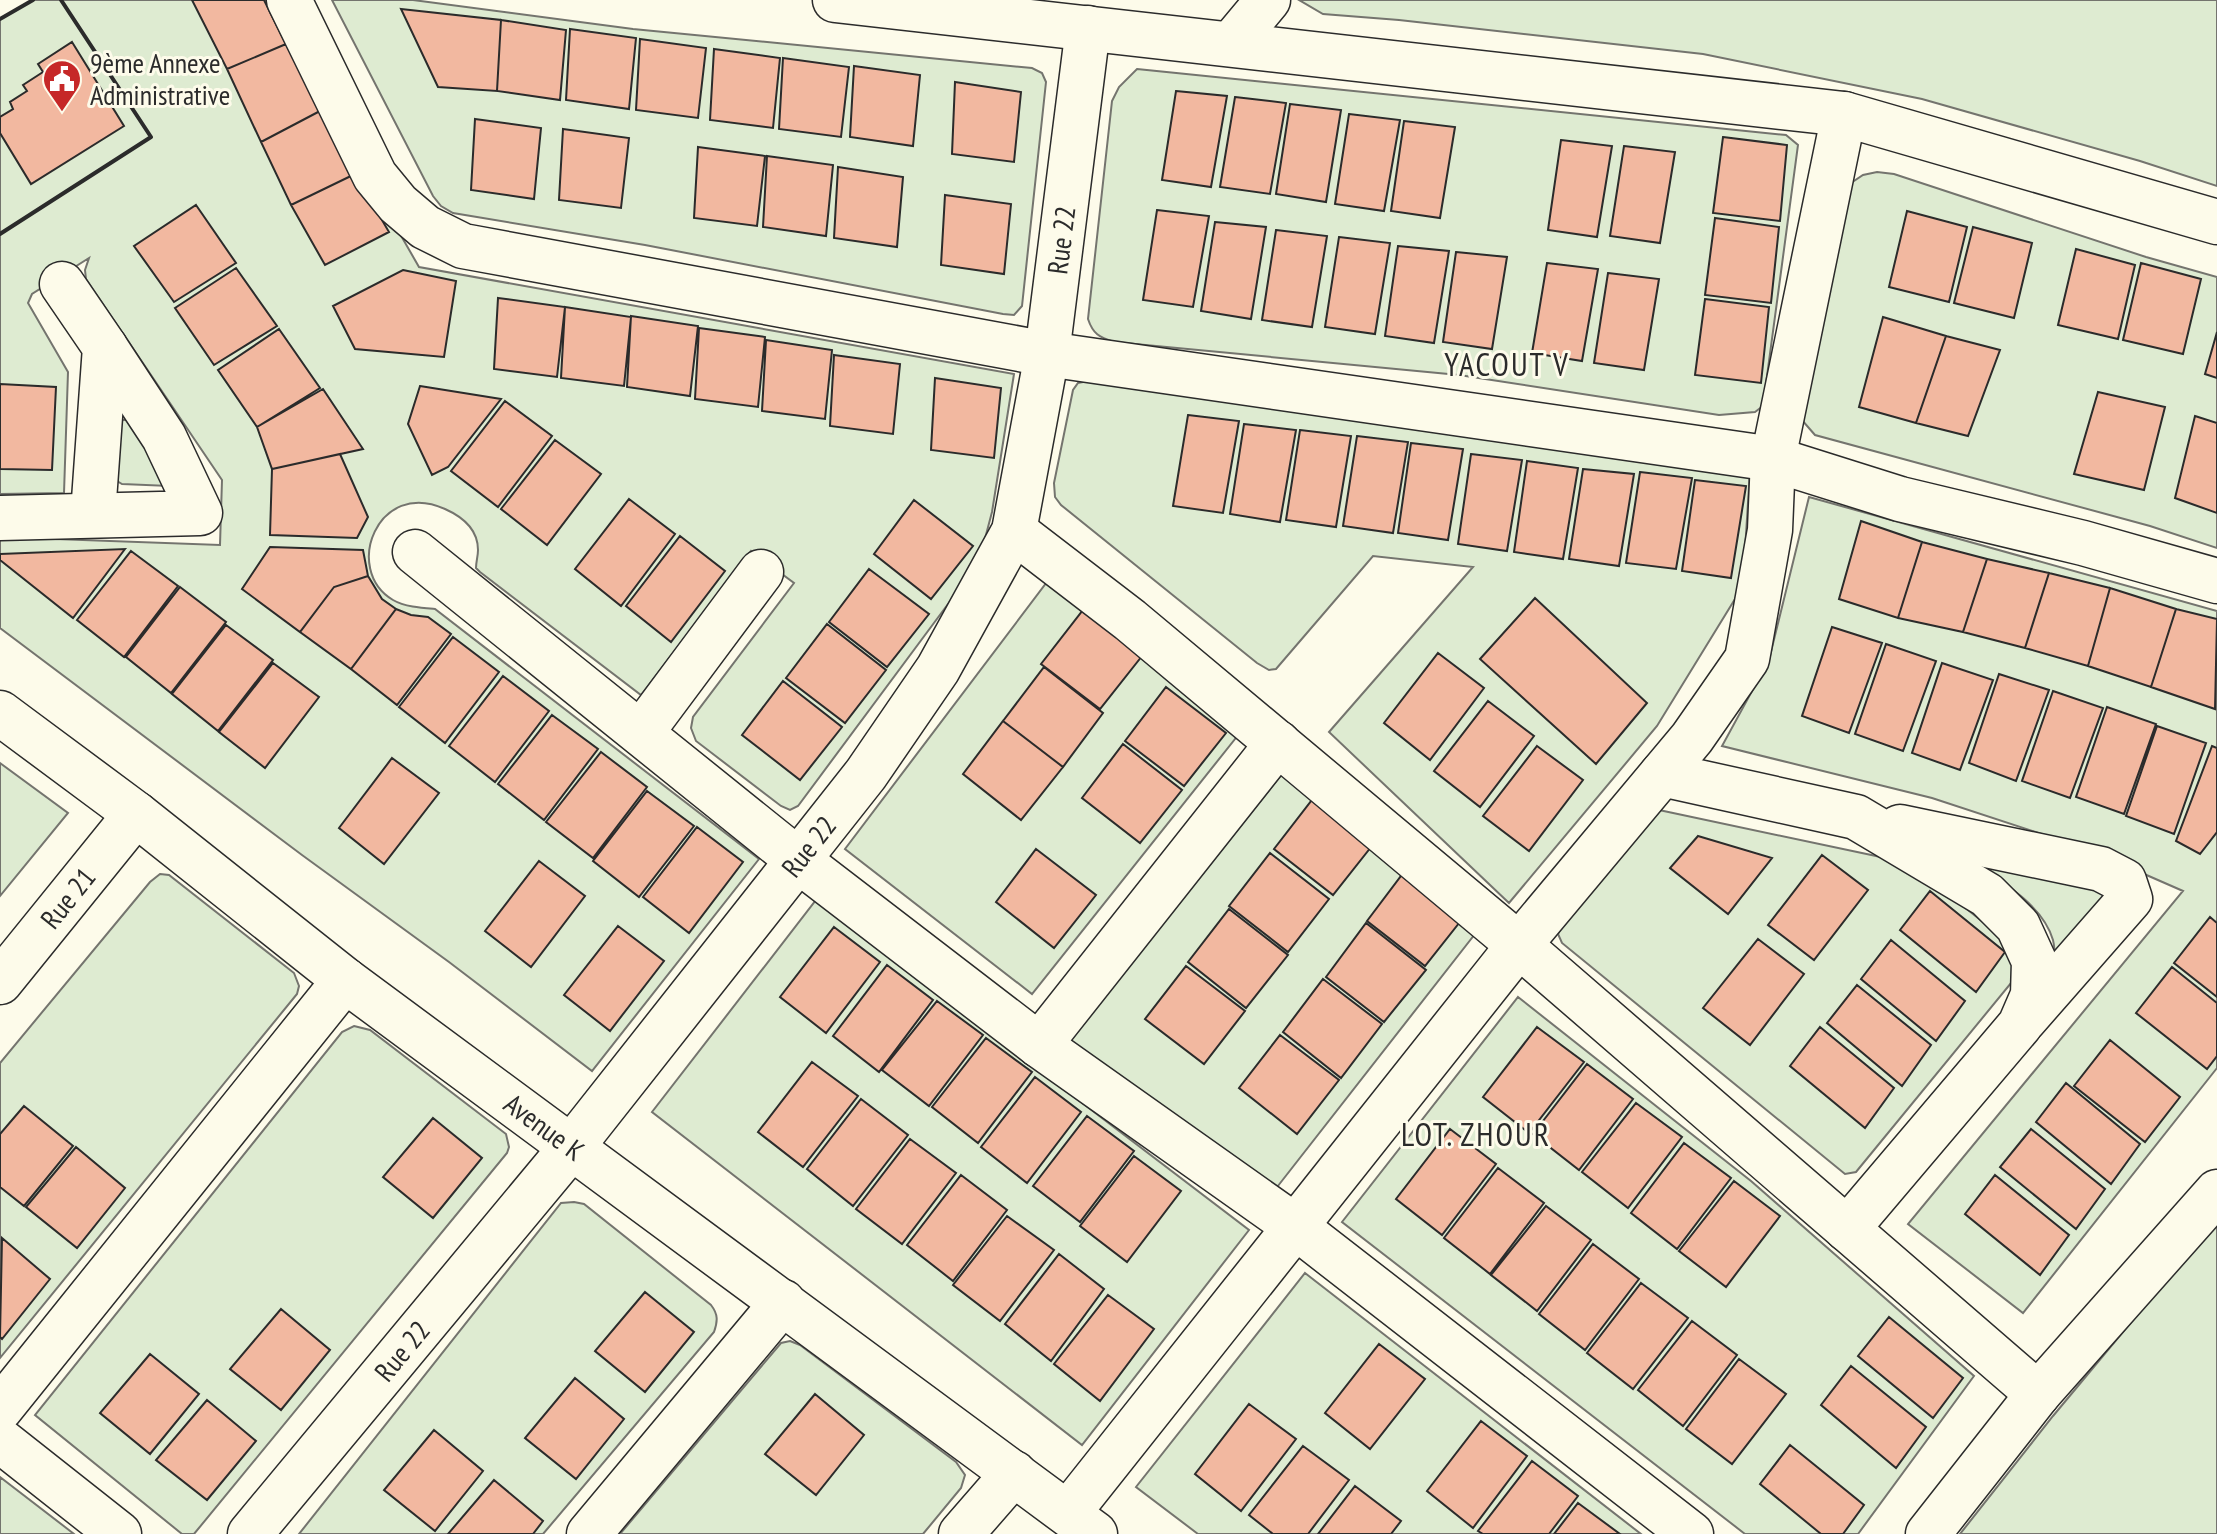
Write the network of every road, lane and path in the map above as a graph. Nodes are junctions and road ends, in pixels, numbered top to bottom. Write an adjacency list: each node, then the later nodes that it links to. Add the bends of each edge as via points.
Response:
1 (289, 0): 10 (street, via 375,176 425,227 463,246)
2 (835, 0): 4 (street)
3 (1268, 0): 5 (street)
4 (1088, 28): 5 (street); 10 (street, Rue 22)
5 (1232, 43): 6 (street)
6 (1844, 114): 7 (street); 11 (street)
7 (2217, 222)
8 (62, 284): 9 (street)
9 (105, 347): 12 (street); 12 (street, via 164,437 200,513)
10 (1047, 354): 11 (street); 14 (street, Rue 22)
11 (1773, 459): 17 (street, via 1900,499); 21 (street, via 1770,530 1747,659)
12 (93, 514): 13 (street)
13 (0, 518)
14 (1014, 531): 20 (street); 24 (street, Rue 22, via 938,669 866,774)
15 (415, 552): 19 (street)
16 (761, 572): 19 (street)
17 (2217, 581)
18 (0, 713): 22 (street, Avenue K)
19 (641, 733): 24 (street)
20 (1278, 743): 25 (street); 29 (street)
21 (1662, 774): 23 (street); 25 (street)
22 (136, 814): 26 (street, Avenue K); 27 (street, Rue 21)
23 (1856, 817): 28 (street, via 1987,895 2018,926 2034,961 2033,995); 28 (street, via 2101,869 2124,881 2130,899)
24 (798, 860): 29 (street); 30 (street, Rue 22)
25 (1519, 945): 32 (street); 33 (street)
26 (345, 980): 30 (street, Avenue K); 36 (street)
27 (0, 982)
28 (2020, 1025): 33 (street)
29 (1039, 1045): 32 (street)
30 (570, 1149): 34 (street, Avenue K); 41 (street, Rue 22)
31 (2217, 1192): 35 (street)
32 (1296, 1227): 39 (street); 44 (street)
33 (1847, 1229): 35 (street)
34 (783, 1302): 38 (street, Avenue K); 42 (street)
35 (2038, 1394): 45 (street)
36 (0, 1409)
37 (0, 1440): 40 (street)
38 (1014, 1473): 39 (street, Avenue K); 43 (street)
39 (1081, 1524)
40 (119, 1534)
41 (250, 1534)
42 (589, 1534)
43 (961, 1534)
44 (1691, 1534)
45 (1928, 1534)

